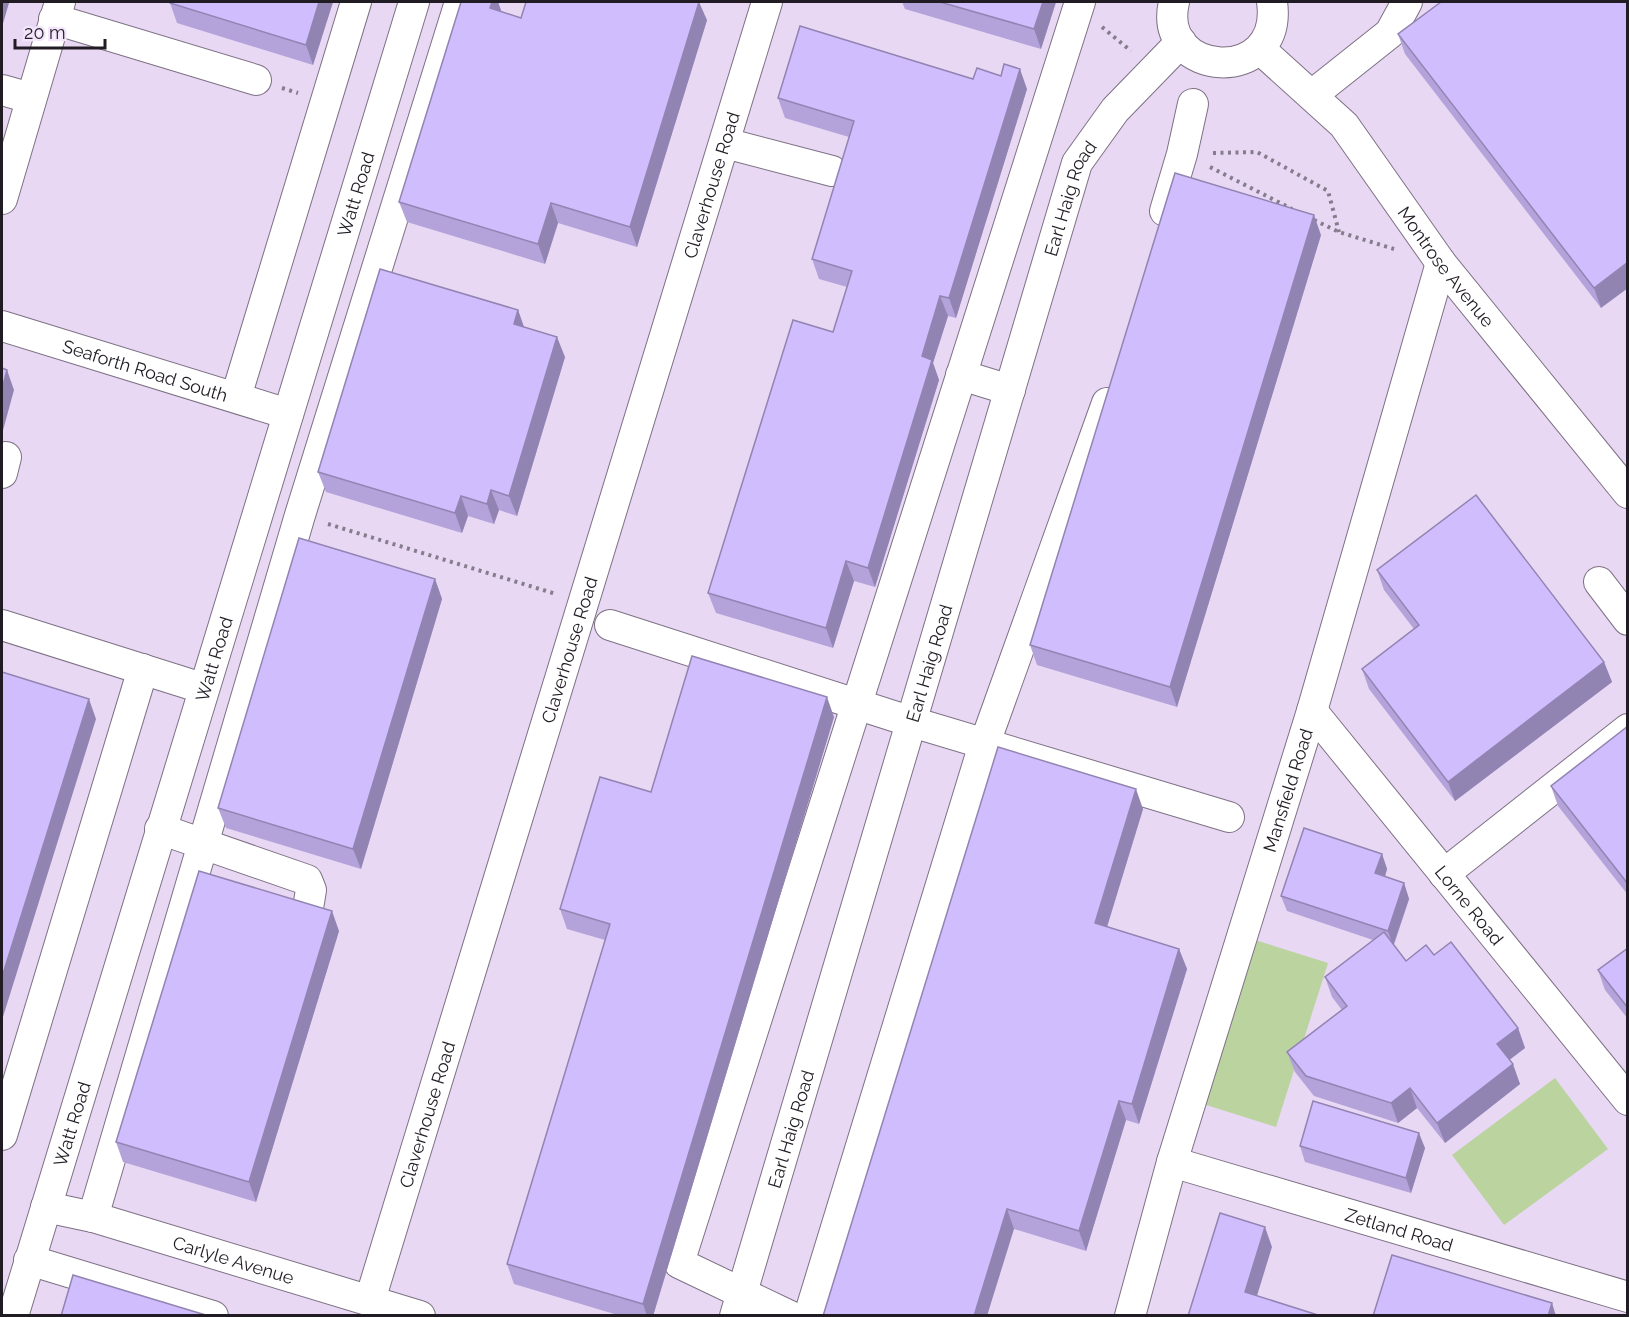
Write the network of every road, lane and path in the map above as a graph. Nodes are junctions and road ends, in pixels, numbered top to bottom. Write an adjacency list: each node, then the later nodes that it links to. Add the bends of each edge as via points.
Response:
1 (356, 2): 16 (street)
2 (414, 2): 33 (street, Watt Road)
3 (460, 2): 36 (street)
4 (767, 2): 18 (street, Claverhouse Road)
5 (1080, 2): 29 (street)
6 (1174, 2): 10 (street, via 1173,26)
7 (1272, 2): 11 (street, via 1270,32)
8 (1407, 2): 14 (street, via 1390,33)
9 (57, 10): 12 (street); 15 (street)
10 (1181, 42): 11 (street, via 1210,63 1228,64); 31 (street, Earl Haig Road, via 1115,110 1077,163)
11 (1260, 49): 14 (street, Montrose Avenue)
12 (256, 80): 16 (path)
13 (2, 90): 15 (street)
14 (1312, 95): 27 (street, Montrose Avenue, via 1344,125)
15 (30, 98): 21 (street)
16 (324, 102): 32 (street)
17 (1193, 104): 19 (street)
18 (725, 143): 20 (street); 38 (street, Claverhouse Road)
19 (1182, 154): 22 (path); 24 (path, via 1257,152 1328,191); 25 (street)
20 (832, 171)
21 (2, 199)
22 (1297, 211)
23 (1307, 217): 24 (path)
24 (1339, 232): 26 (path)
25 (1156, 238)
26 (1395, 249)
27 (1441, 263): 34 (street, Montrose Avenue); 45 (street, Mansfield Road)
28 (2, 326): 32 (street, Seaforth Road South)
29 (961, 375): 31 (street); 44 (street)
30 (1115, 380): 48 (street)
31 (1010, 390): 46 (street, Earl Haig Road)
32 (236, 397): 33 (street, Seaforth Road South)
33 (288, 414): 35 (street, Watt Road)
34 (1628, 493)
35 (263, 501): 36 (street); 43 (street, Watt Road)
36 (300, 515): 38 (path); 51 (street)
37 (1599, 582): 39 (street)
38 (585, 603): 63 (street, Claverhouse Road)
39 (1628, 620)
40 (2, 625): 42 (street)
41 (610, 626): 44 (street)
42 (143, 669): 43 (street); 57 (street)
43 (202, 688): 50 (street, Watt Road)
44 (855, 705): 46 (street); 64 (street, via 679,1263)
45 (1312, 711): 52 (street, Lorne Road); 58 (street, Mansfield Road)
46 (912, 722): 48 (street); 64 (street, Earl Haig Road)
47 (1628, 729): 52 (street)
48 (985, 742): 49 (street); 69 (street)
49 (1229, 817)
50 (159, 829): 51 (street); 54 (street, Watt Road)
51 (202, 846): 53 (street, via 307,880 311,890); 55 (street)
52 (1444, 874): 56 (street, Lorne Road)
53 (307, 914)
54 (114, 980): 55 (street); 59 (street, Watt Road)
55 (158, 995): 60 (street)
56 (1628, 1100)
57 (2, 1135)
58 (1172, 1162): 62 (street, Zetland Road); 70 (street, Mansfield Road)
59 (46, 1207): 60 (street, Carlyle Avenue); 61 (street, Watt Road)
60 (93, 1217): 63 (street, Carlyle Avenue)
61 (29, 1260): 65 (street, Watt Road); 66 (street)
62 (1628, 1297)
63 (370, 1300): 67 (street, Carlyle Avenue)
64 (739, 1305): 68 (street)
65 (13, 1316)
66 (213, 1316)
67 (420, 1316)
68 (790, 1316)
69 (809, 1316)
70 (1130, 1316)

